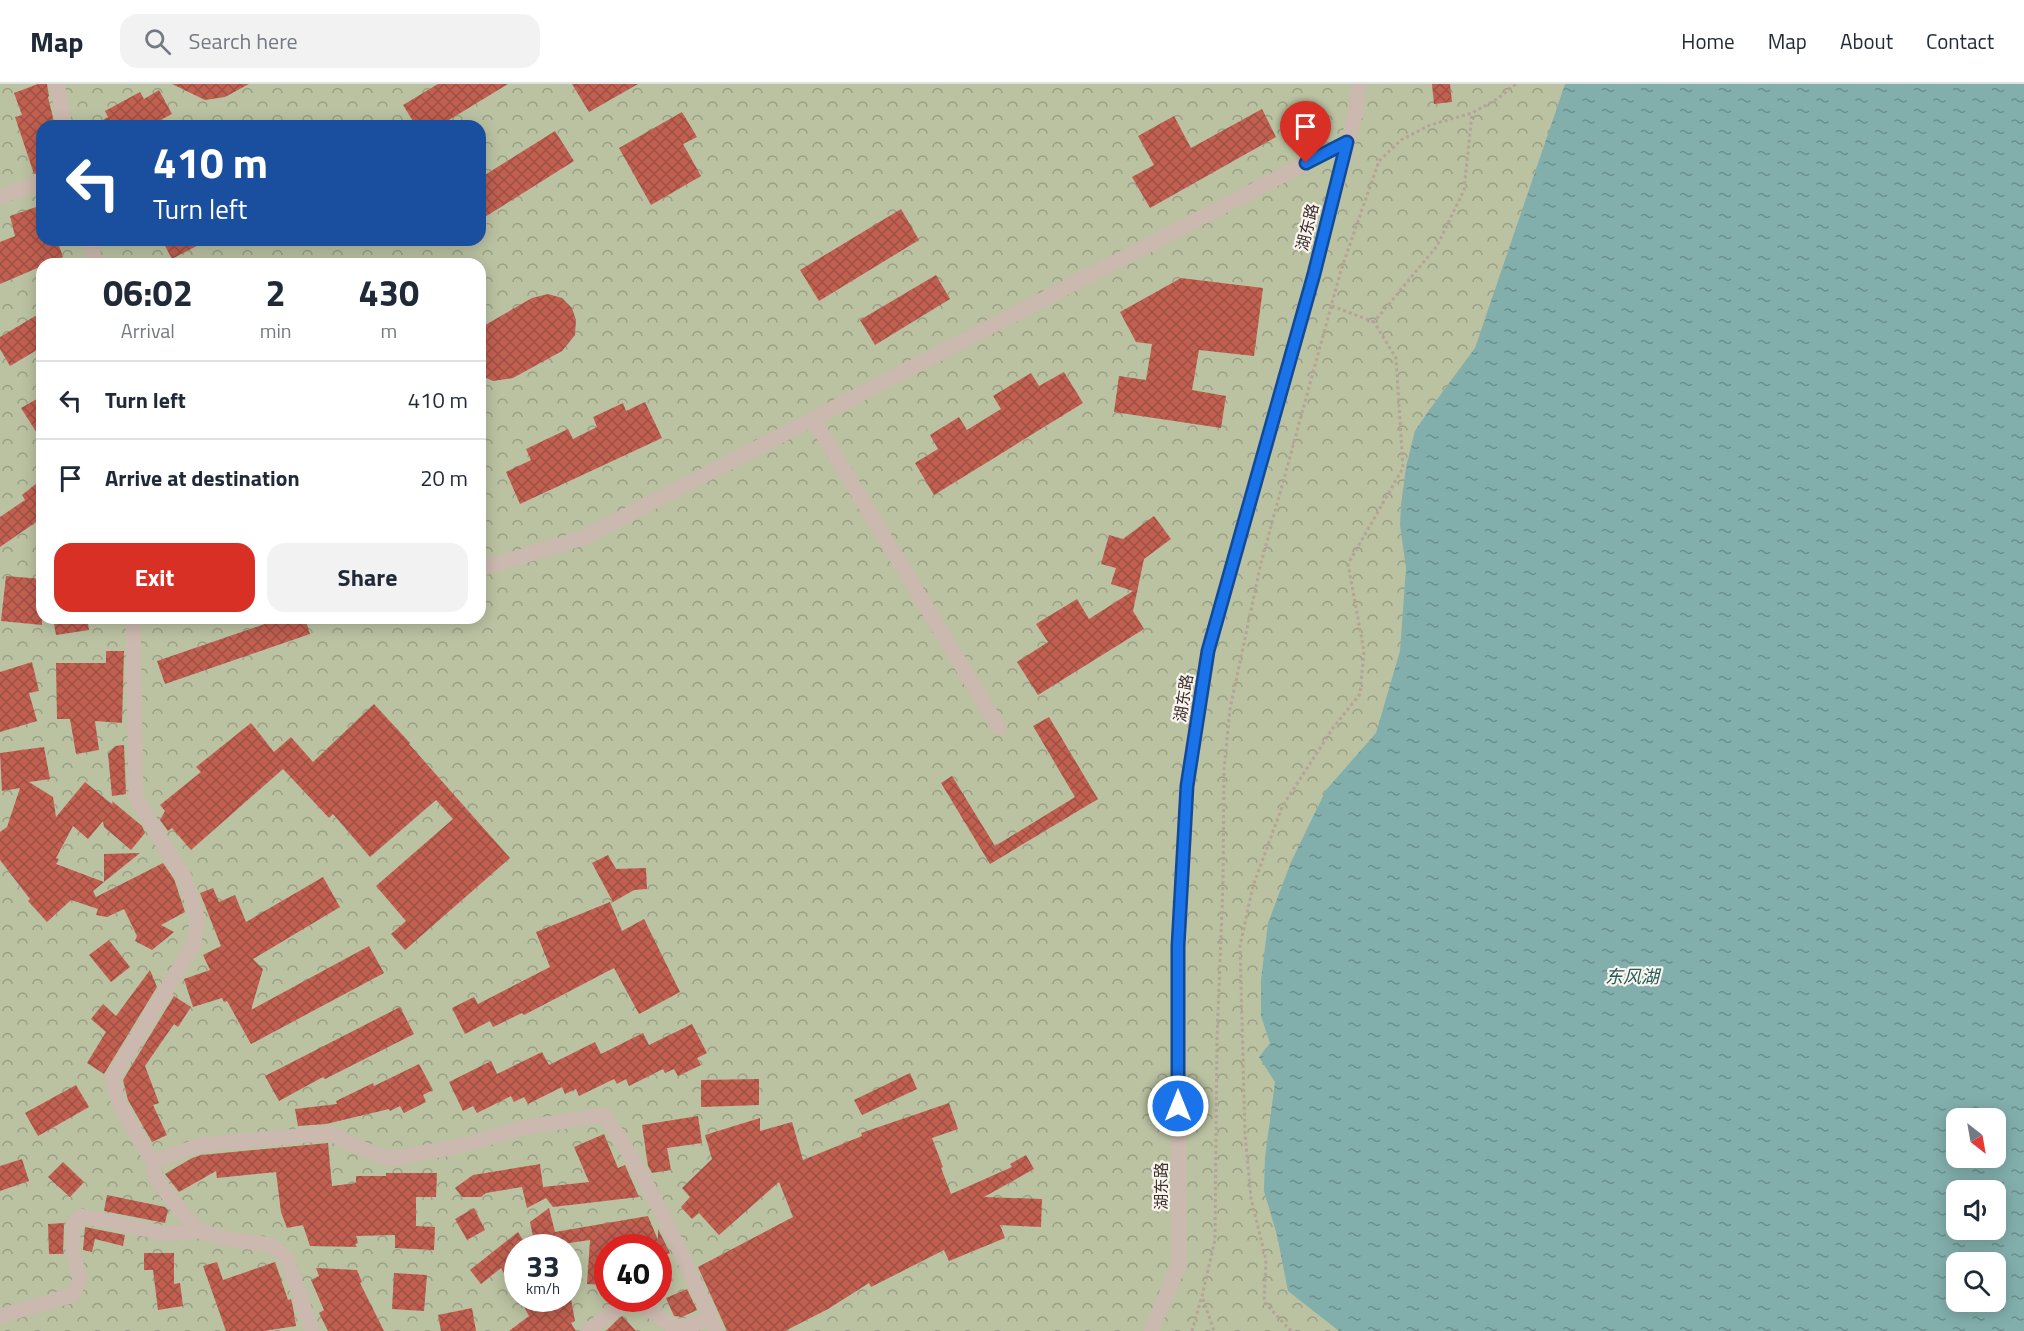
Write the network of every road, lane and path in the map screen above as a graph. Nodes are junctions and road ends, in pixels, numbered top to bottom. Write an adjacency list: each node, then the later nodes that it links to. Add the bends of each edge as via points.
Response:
1 (57, 84): 5 (street)
2 (1359, 84): 6 (street, 湖东路)
3 (1516, 84): 4 (path)
4 (1472, 112): 9 (path, via 1430,125 1401,140 1378,161); 10 (path, via 1464,190 1437,246)
5 (64, 120)
6 (1347, 142): 11 (street); 22 (street, 湖东路, via 1208,651 1187,786 1178,946 1179,1265)
7 (36, 184): 8 (street)
8 (0, 197)
9 (1332, 306): 10 (path); 17 (path, via 1261,563 1230,710 1224,770 1215,1240)
10 (1374, 322): 25 (path, via 1396,358 1404,468 1348,564 1364,651 1360,694 1282,807 1253,886 1240,946 1245,1134 1251,1198 1266,1260 1264,1302)
11 (814, 420): 12 (street, via 583,538); 14 (street)
12 (486, 567)
13 (133, 624): 15 (street, via 136,797 185,878 197,917 194,944 111,1079 119,1104)
14 (999, 728)
15 (154, 1164): 16 (street, via 155,1178); 19 (street, via 201,1145 330,1133 390,1159 461,1146 522,1128 604,1115 626,1146)
16 (200, 1231): 18 (street, via 167,1234 81,1216 73,1225 73,1252 80,1279 73,1295); 20 (street, via 271,1245 286,1259)
17 (1203, 1296): 23 (path); 24 (path)
18 (0, 1316)
19 (714, 1325): 21 (street, via 670,1325 629,1299)
20 (312, 1331)
21 (588, 1331)
22 (1151, 1331)
23 (1192, 1331)
24 (1214, 1331)
25 (1292, 1331)

